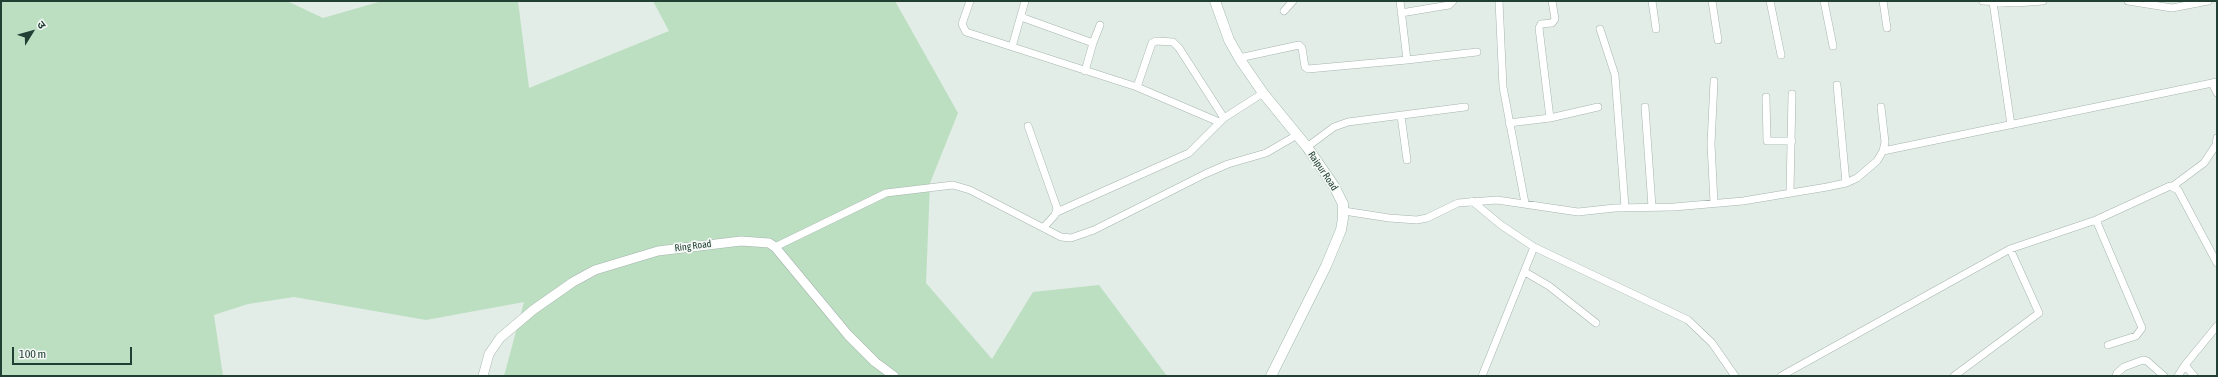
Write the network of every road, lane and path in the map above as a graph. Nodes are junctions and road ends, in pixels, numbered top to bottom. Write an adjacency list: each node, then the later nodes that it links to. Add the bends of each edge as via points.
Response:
1 (970, 1): 31 (street, via 962,24 964,31)
2 (1025, 1): 23 (street)
3 (1215, 1): 34 (main road, Raipur Road)
4 (1293, 1): 21 (street)
5 (1400, 1): 22 (street)
6 (1454, 1): 22 (street)
7 (1499, 1): 52 (street, via 1502,80)
8 (1552, 1): 50 (street, via 1555,20 1542,24 1539,28)
9 (1652, 1): 27 (street)
10 (1712, 1): 28 (street)
11 (1770, 1): 33 (street)
12 (1824, 1): 30 (street)
13 (1883, 1): 25 (street)
14 (1983, 1): 18 (street)
15 (2043, 1): 19 (street)
16 (2128, 1): 20 (street)
17 (2208, 1): 20 (street, via 2172,8)
18 (1995, 2): 19 (street); 53 (street)
19 (2015, 2)
20 (2145, 3)
21 (1284, 11)
22 (1400, 13): 35 (street)
23 (1021, 17): 29 (street); 31 (street)
24 (1100, 25): 29 (street)
25 (1887, 28)
26 (1600, 29): 67 (street, via 1615,75)
27 (1656, 30)
28 (1718, 40)
29 (1093, 43): 36 (street)
30 (1833, 46)
31 (1012, 47): 36 (street)
32 (1477, 52): 35 (street)
33 (1781, 55)
34 (1239, 58): 35 (street, via 1299,46 1302,48 1305,67 1308,69); 42 (main road, Raipur Road)
35 (1407, 60)
36 (1085, 71): 40 (street)
37 (1714, 81): 66 (street, via 1711,144)
38 (2214, 82): 41 (street); 53 (street)
39 (1837, 85): 61 (street)
40 (1138, 87): 51 (street); 51 (street, via 1150,46 1156,41 1171,41 1179,48)
41 (2217, 92)
42 (1263, 93): 51 (street); 55 (main road, Raipur Road)
43 (1792, 94): 57 (street)
44 (1766, 97): 57 (street, via 1767,141)
45 (1465, 107): 49 (street)
46 (1598, 107): 50 (street)
47 (1644, 107): 68 (street)
48 (1881, 108): 59 (street, via 1885,142)
49 (1401, 116): 58 (street, via 1362,120 1334,127); 60 (street)
50 (1550, 118): 52 (street)
51 (1222, 120): 70 (street, via 1197,147 1183,156)
52 (1509, 123): 65 (street)
53 (2011, 125): 59 (street)
54 (1028, 126): 70 (street)
55 (1297, 135): 58 (main road, Raipur Road); 72 (street, via 1266,153 1205,174 1079,236 1061,237)
56 (2217, 138): 62 (street, via 2216,145 2204,163)
57 (1792, 141): 63 (street)
58 (1307, 147): 69 (main road, Raipur Road, via 1340,196)
59 (1883, 152): 61 (street, via 1867,171)
60 (1407, 160)
61 (1846, 183): 63 (street)
62 (2173, 186): 71 (street); 76 (street, via 2178,190)
63 (1790, 192): 66 (street, via 1743,201)
64 (1472, 201): 65 (street); 69 (street, via 1453,204 1427,218 1417,220); 74 (street, via 1496,222)
65 (1525, 203): 67 (street, via 1568,212)
66 (1714, 203): 68 (street)
67 (1625, 207): 68 (street)
68 (1652, 207)
69 (1344, 211): 84 (main road, Raipur Road, via 1341,230 1326,266)
70 (1057, 212): 72 (street)
71 (2096, 220): 75 (street); 80 (street, via 2142,328 2136,336)
72 (1044, 227): 73 (street, via 970,190 953,185 886,193)
73 (775, 247): 82 (street, Ring Road, via 764,242 741,240 658,250 595,270 533,310 500,338 489,354); 83 (street, via 848,335 875,362)
74 (1534, 247): 77 (street); 86 (street, via 1688,320 1712,343)
75 (2010, 249): 87 (street); 88 (street, via 2039,313)
76 (2217, 263)
77 (1525, 272): 78 (street, via 1555,290); 85 (street)
78 (1596, 323)
79 (2217, 326): 81 (street)
80 (2108, 345)
81 (2185, 365): 91 (street); 92 (street)
82 (483, 376)
83 (894, 376)
84 (1271, 376)
85 (1482, 376)
86 (1735, 376)
87 (1782, 376)
88 (1954, 376)
89 (2116, 376): 90 (street, via 2124,367 2143,360)
90 (2164, 376)
91 (2178, 376)
92 (2194, 376)

